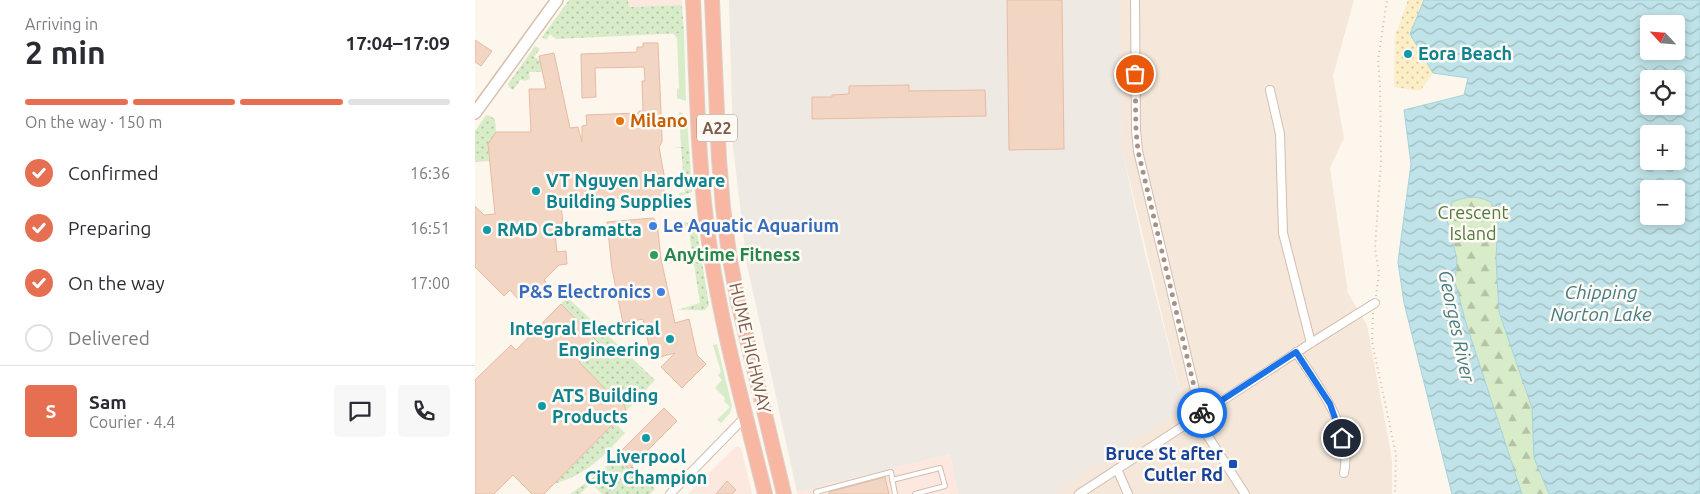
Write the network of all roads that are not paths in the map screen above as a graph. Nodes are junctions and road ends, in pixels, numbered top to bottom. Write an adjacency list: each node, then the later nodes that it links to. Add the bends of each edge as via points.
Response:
1 (557, 0): 6 (street)
2 (693, 0): 11 (highway, HUME HIGHWAY / A22, via 706,221 719,299)
3 (712, 0): 17 (highway, HUME HIGHWAY / A22, via 719,159 729,254)
4 (1135, 0): 10 (street, via 1138,151)
5 (1270, 90): 8 (street, via 1280,134 1283,233)
6 (475, 113)
7 (1375, 303): 8 (street)
8 (1311, 343): 9 (street)
9 (1296, 352): 10 (street); 13 (street, via 1335,415 1345,448)
10 (1200, 415): 12 (street); 23 (street, via 1202,427)
11 (746, 416): 15 (street); 16 (highway, HUME HIGHWAY / A22)
12 (1117, 470): 21 (street); 22 (street)
13 (1344, 473)
14 (892, 480): 18 (lane, via 891,472); 19 (lane); 20 (lane, via 941,468 945,486)
15 (670, 494)
16 (765, 494)
17 (784, 494)
18 (817, 494)
19 (895, 494)
20 (915, 494)
21 (1079, 494)
22 (1128, 494)
23 (1245, 494)

